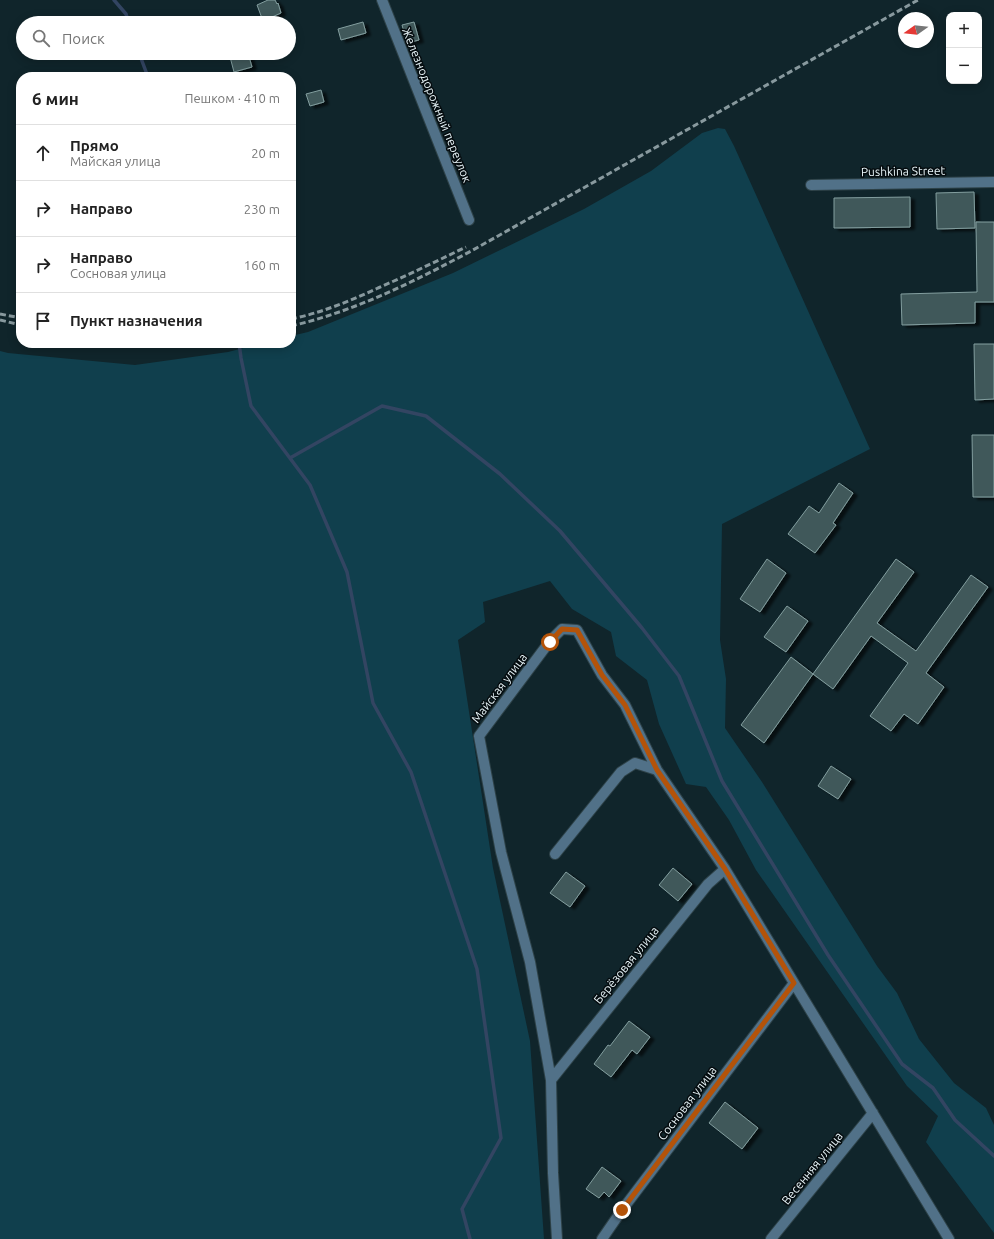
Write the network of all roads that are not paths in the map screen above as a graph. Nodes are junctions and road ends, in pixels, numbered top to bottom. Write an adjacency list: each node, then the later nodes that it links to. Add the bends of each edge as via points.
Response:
1 (382, 0): 4 (street, Железнодорожный переулок)
2 (994, 182): 3 (street, Pushkina Street)
3 (812, 185)
4 (469, 220)
5 (657, 770): 6 (street, via 635,763 621,772); 7 (street); 9 (street, Майская улица, via 625,705 602,675 577,630 562,629 478,736 501,852 530,962)
6 (555, 854)
7 (725, 869): 8 (street); 9 (street, Берёзовая улица, via 708,884)
8 (794, 983): 10 (street); 13 (street, Сосновая улица)
9 (551, 1080): 12 (street)
10 (873, 1113): 11 (street); 14 (street, Весенняя улица)
11 (947, 1238)
12 (557, 1239)
13 (602, 1239)
14 (771, 1239)

